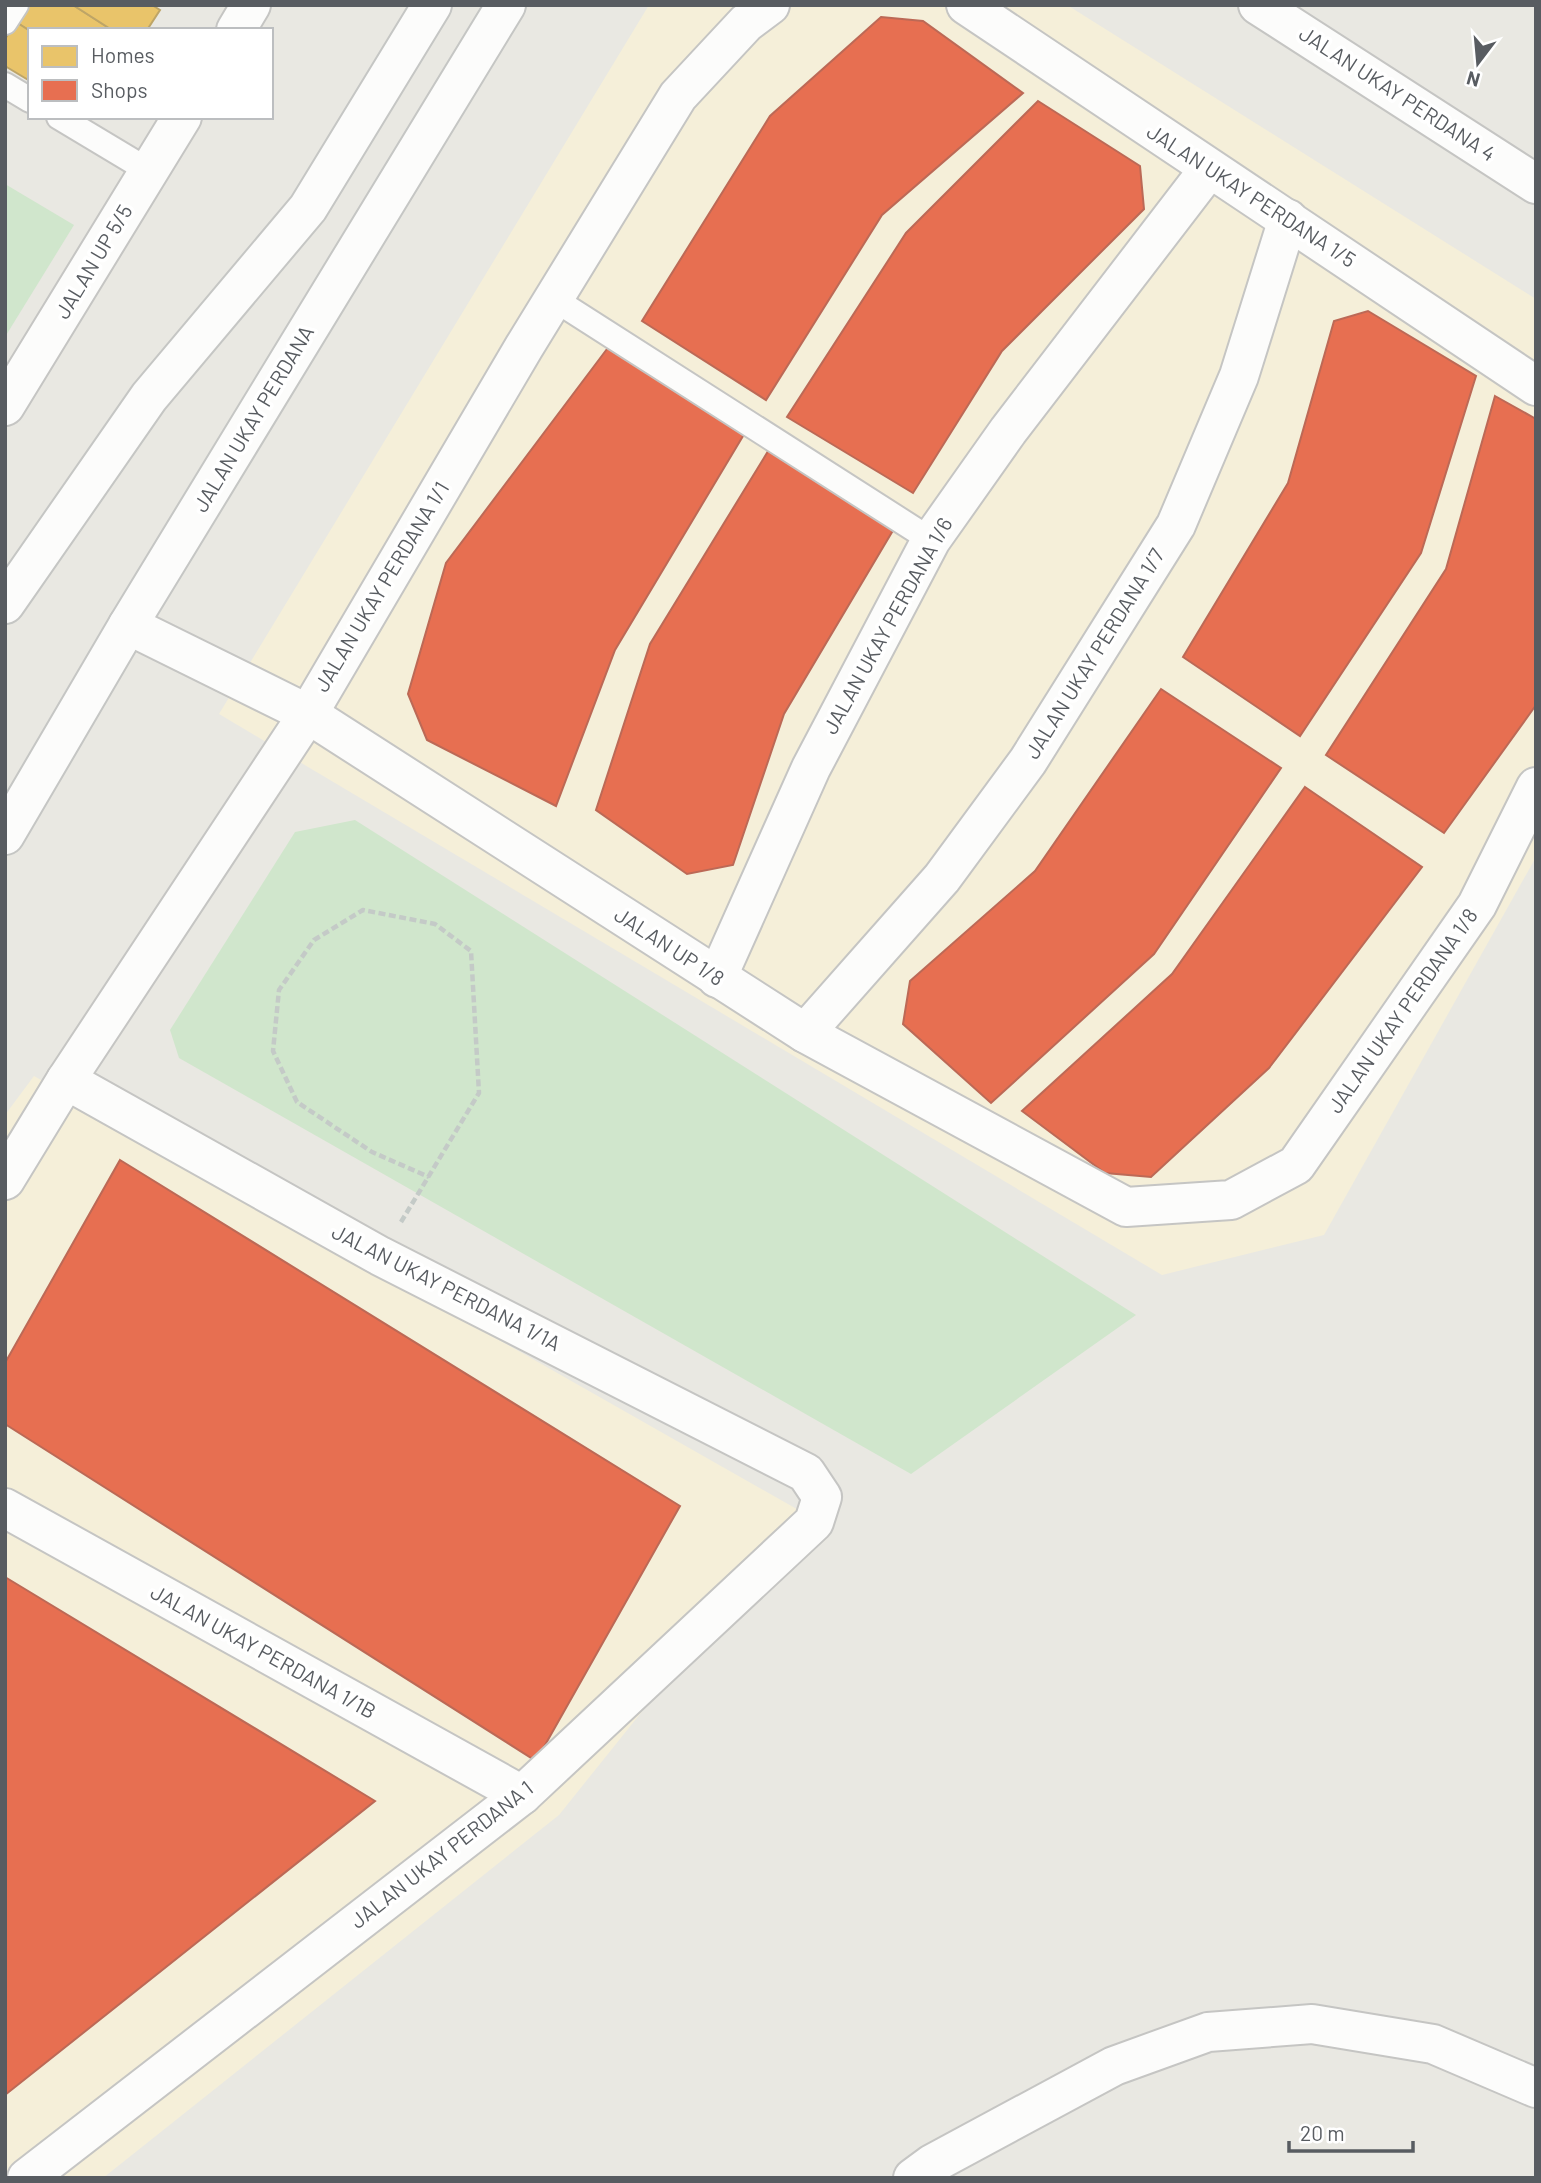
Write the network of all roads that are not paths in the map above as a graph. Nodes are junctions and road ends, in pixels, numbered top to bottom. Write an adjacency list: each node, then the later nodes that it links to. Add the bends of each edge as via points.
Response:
1 (16, 5): 8 (lane)
2 (251, 5): 9 (street)
3 (432, 5): 22 (street, via 308,208 149,397)
4 (506, 5): 23 (street, JALAN UKAY PERDANA)
5 (770, 5): 18 (street, JALAN UKAY PERDANA 1/1, via 746,23 678,96)
6 (966, 5): 14 (street, JALAN UKAY PERDANA 1/5)
7 (1258, 5): 16 (street, JALAN UKAY PERDANA 4)
8 (5, 22)
9 (237, 28)
10 (5, 85): 11 (lane)
11 (28, 99)
12 (62, 119): 15 (lane)
13 (181, 119): 15 (street, JALAN UP 5/5)
14 (1209, 169): 17 (street, JALAN UKAY PERDANA 1/5); 21 (street, JALAN UKAY PERDANA 1/6, via 1008,431)
15 (149, 171): 20 (street, JALAN UP 5/5)
16 (1536, 184)
17 (1288, 219): 19 (street, JALAN UKAY PERDANA 1/5); 28 (street, JALAN UKAY PERDANA 1/7, via 1240,376 1176,525 1028,761 942,878)
18 (554, 299): 21 (lane); 24 (street, JALAN UKAY PERDANA 1/1)
19 (1536, 386)
20 (5, 407)
21 (931, 540): 27 (street, JALAN UKAY PERDANA 1/6, via 811,768)
22 (5, 604)
23 (128, 625): 24 (street, JALAN UP 1/8); 26 (street, JALAN UKAY PERDANA)
24 (307, 714): 27 (street, JALAN UP 1/8); 29 (street, JALAN UKAY PERDANA 1/1)
25 (1536, 786): 31 (street, JALAN UKAY PERDANA 1/8, via 1477,905 1296,1165)
26 (5, 835)
27 (717, 978): 28 (street, JALAN UP 1/8)
28 (805, 1033): 31 (street, JALAN UP 1/8, via 1126,1207)
29 (66, 1080): 30 (street, JALAN UKAY PERDANA 1/1); 32 (street, JALAN UKAY PERDANA 1/1A, via 380,1256 806,1473)
30 (5, 1180)
31 (1231, 1200)
32 (822, 1497): 34 (street, JALAN UKAY PERDANA 1, via 814,1522)
33 (5, 1508): 34 (street, JALAN UKAY PERDANA 1/1B)
34 (522, 1795): 36 (street, JALAN UKAY PERDANA 1)
35 (1536, 2088): 37 (street, via 1433,2044 1312,2024 1208,2032 1114,2066)
36 (27, 2178)
37 (913, 2178)

